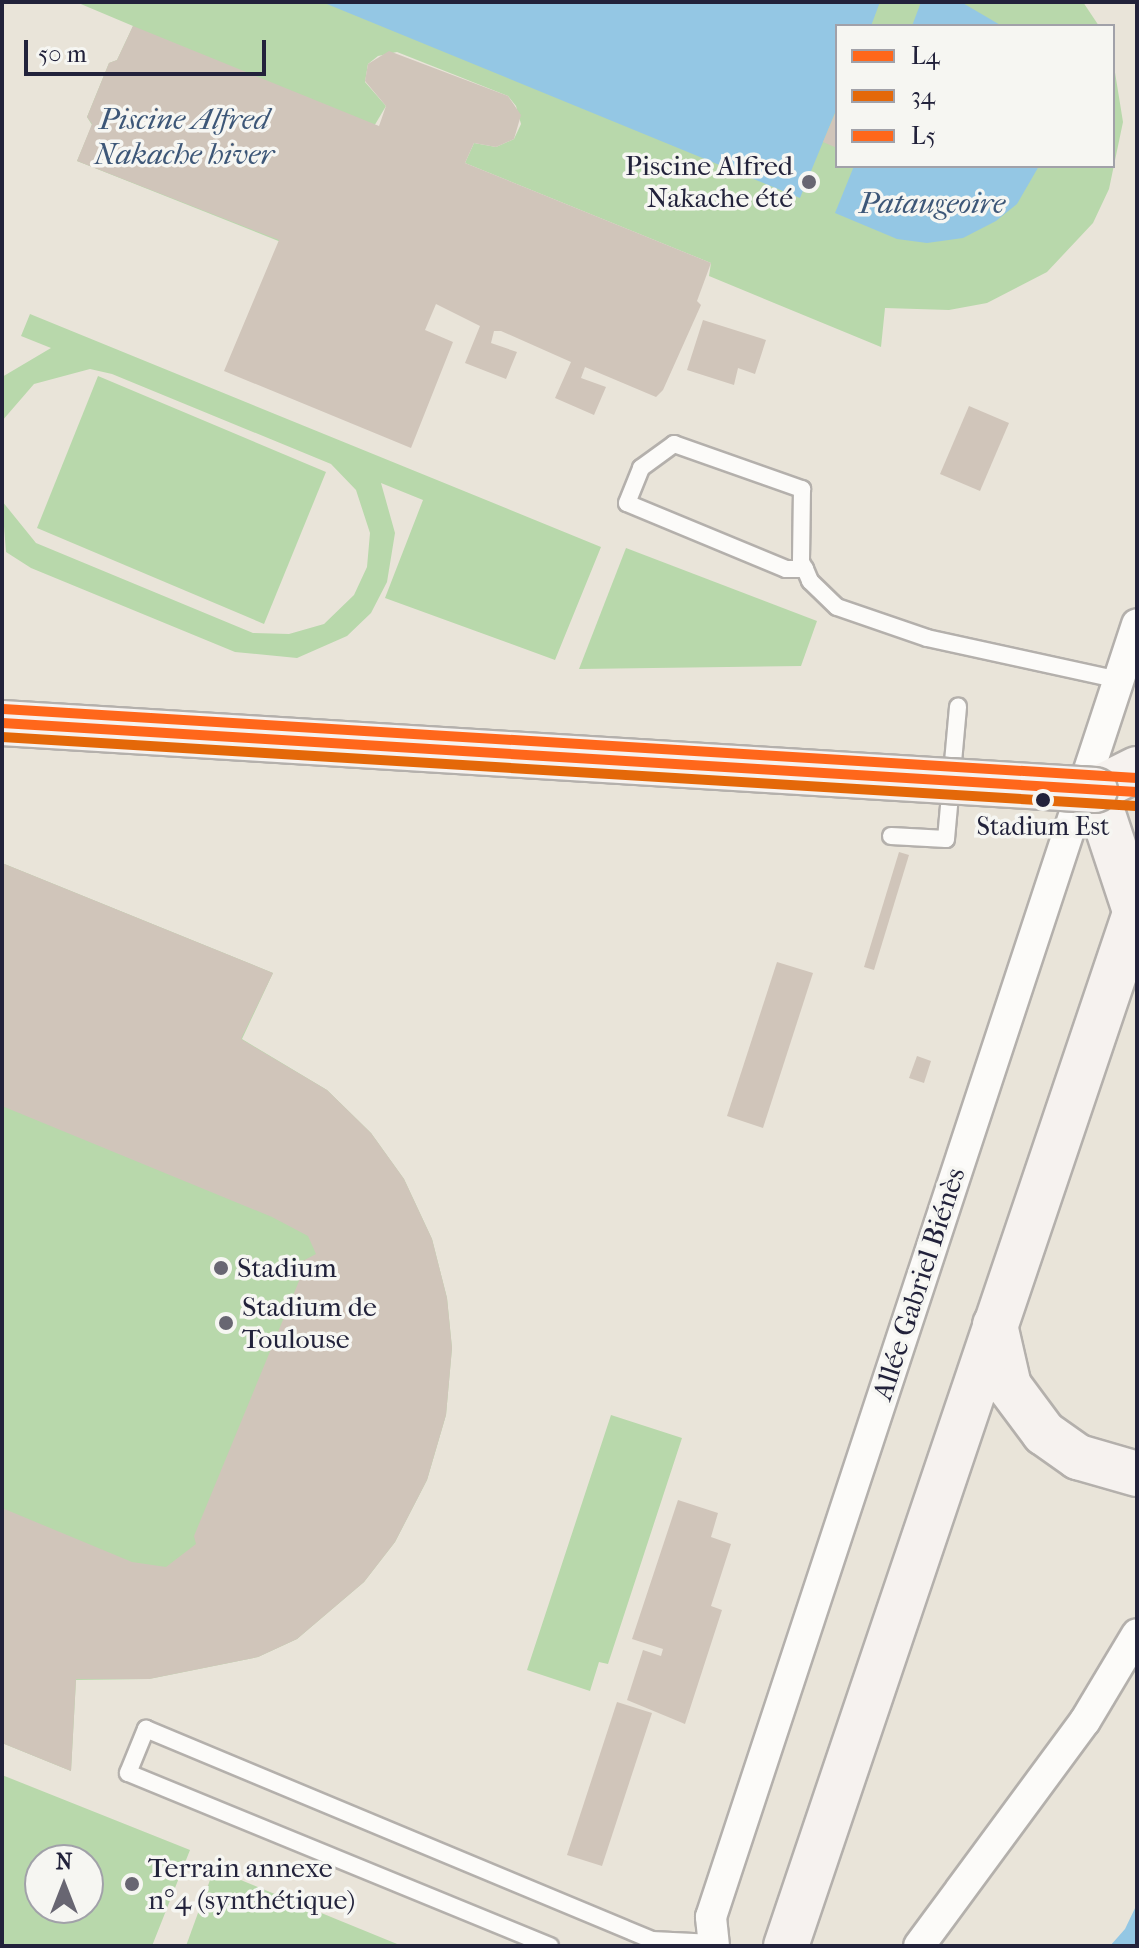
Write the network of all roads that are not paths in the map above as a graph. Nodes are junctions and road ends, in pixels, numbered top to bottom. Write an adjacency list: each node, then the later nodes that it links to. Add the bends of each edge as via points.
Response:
1 (805, 569): 1 (lane, via 802,489 674,444 641,468 627,503 786,569); 3 (lane, via 837,607 927,638)
2 (1137, 624): 3 (street, Allée Gabriel Biénès)
3 (1128, 680): 9 (street, Allée Gabriel Biénès)
4 (958, 707): 8 (lane)
5 (2, 723): 9 (main road, bridge)
6 (1137, 769): 9 (main road)
7 (930, 792): 8 (lane)
8 (949, 793): 9 (lane); 10 (lane, via 946,839)
9 (1103, 794): 11 (main road); 16 (street, Allée Gabriel Biénès, via 711,1917)
10 (891, 836)
11 (1136, 909): 12 (main road)
12 (995, 1325): 13 (main road, via 1009,1386 1044,1433 1078,1457); 18 (main road)
13 (1137, 1474)
14 (1137, 1634): 19 (street, via 1085,1721)
15 (651, 1943): 16 (lane); 17 (lane, via 146,1729 128,1773)
16 (714, 1945)
17 (550, 1946)
18 (786, 1946)
19 (919, 1946)

